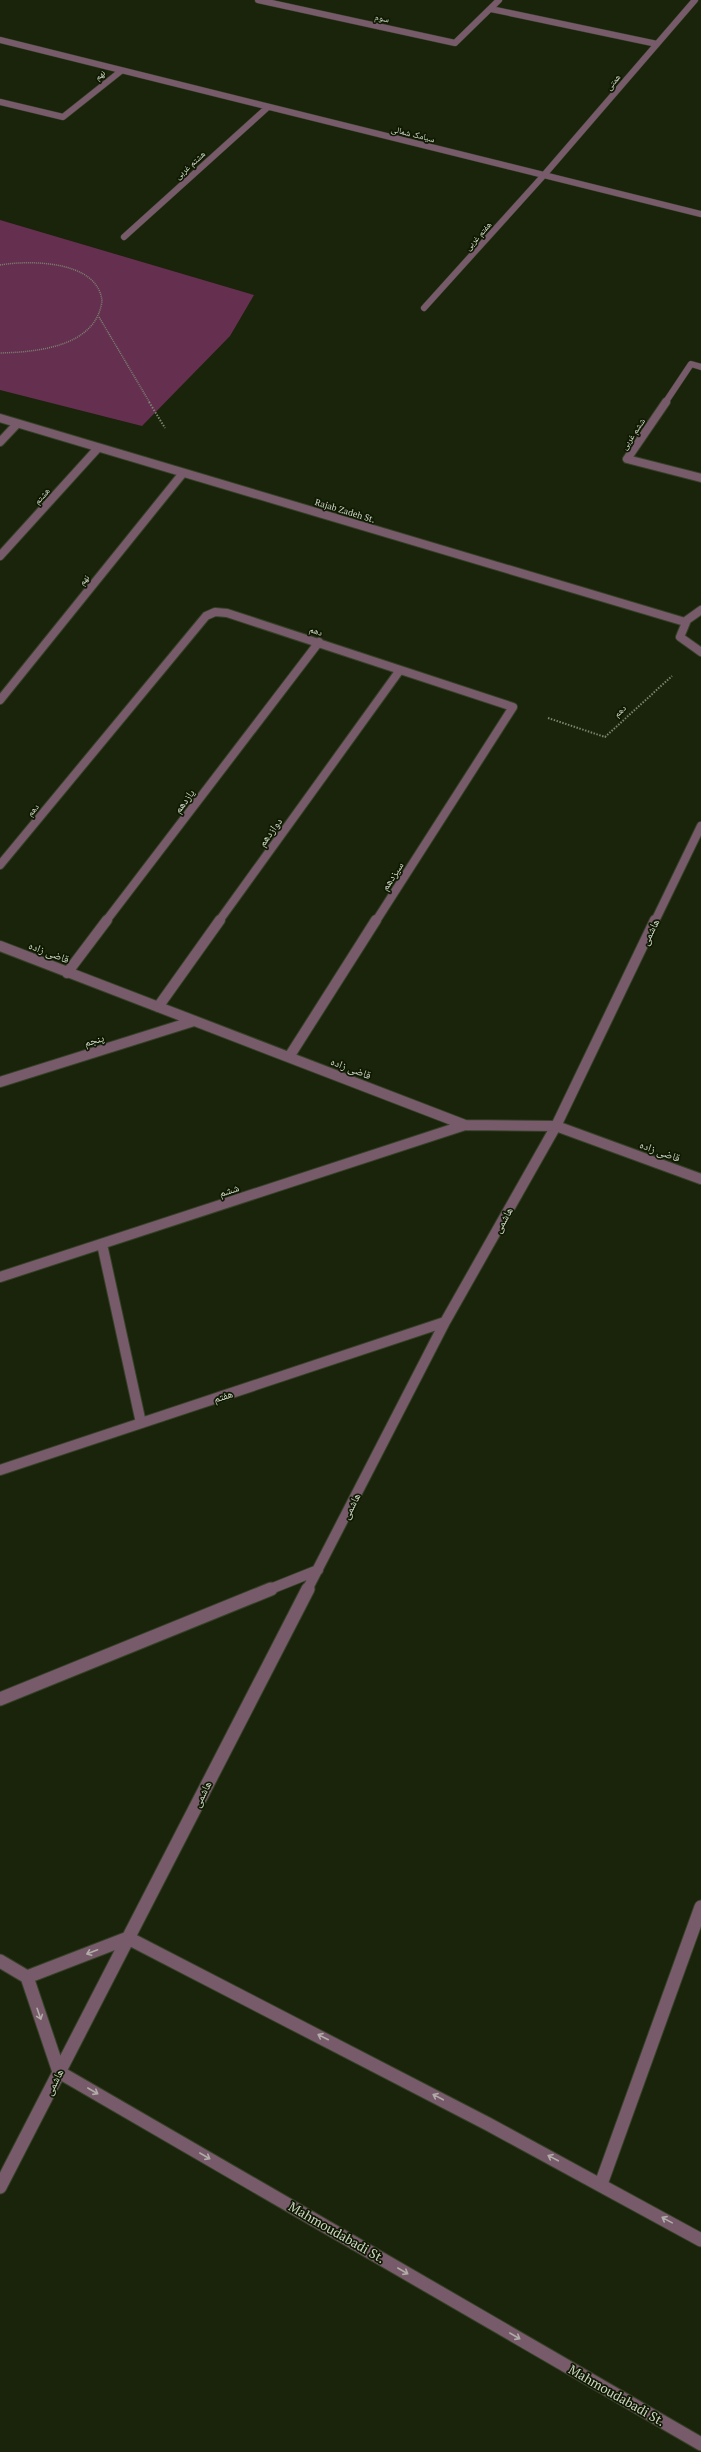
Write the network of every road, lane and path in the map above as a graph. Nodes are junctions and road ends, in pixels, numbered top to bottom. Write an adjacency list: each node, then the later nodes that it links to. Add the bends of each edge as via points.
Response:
1 (258, 0): 4 (street, سوم, via 455,43)
2 (499, 0): 4 (street, سوم)
3 (694, 0): 6 (street, همتی)
4 (491, 9): 6 (street)
5 (0, 40): 7 (street, نهم)
6 (657, 44): 10 (street, همتی)
7 (122, 71): 8 (street, نهم, via 63,117); 9 (street, سیامک شمالی)
8 (0, 102)
9 (268, 107): 10 (street, سیامک شمالی); 12 (street, هشتم غربی)
10 (544, 175): 11 (street, سیامک شمالی); 14 (street, هفتم غربی)
11 (701, 214)
12 (124, 237)
13 (0, 265): 15 (path, via 12,262 46,263 75,270 95,283 103,300)
14 (424, 308)
15 (99, 317): 16 (path, via 82,334 56,347 24,353); 22 (path, via 174,442)
16 (0, 353)
17 (701, 367): 24 (street, ششم غربی, via 691,364 627,459)
18 (0, 418): 19 (street, Rajab Zadeh St.)
19 (17, 424): 20 (street); 21 (street, Rajab Zadeh St.)
20 (0, 442)
21 (98, 448): 22 (street, Rajab Zadeh St.); 25 (street, هشتم)
22 (137, 460): 23 (street, Rajab Zadeh St.)
23 (183, 473): 27 (street, Rajab Zadeh St.); 31 (street, نهم)
24 (701, 478)
25 (0, 556)
26 (701, 610): 27 (street)
27 (685, 622): 29 (street, via 680,637)
28 (319, 642): 30 (street, دهم); 34 (street, دهم, via 228,613 215,612 206,616); 36 (street, یازدهم)
29 (700, 652): 32 (path, دهم, via 605,737)
30 (400, 670): 32 (street, دهم); 37 (street, دوازدهم)
31 (0, 700)
32 (513, 707): 39 (street, سیزدهم)
33 (701, 826): 42 (street, هاشمی)
34 (0, 865)
35 (0, 946): 36 (street, قاضی زاده)
36 (67, 973): 37 (street, قاضی زاده)
37 (158, 1007): 38 (street, قاضی زاده)
38 (194, 1021): 39 (street, قاضی زاده); 40 (street, پنجم)
39 (289, 1057): 41 (street, قاضی زاده)
40 (0, 1082)
41 (465, 1125): 42 (street, قاضی زاده); 44 (street, ششم)
42 (556, 1126): 43 (street, قاضی زاده); 46 (street, هاشمی)
43 (701, 1179)
44 (102, 1244): 45 (street, ششم); 47 (street)
45 (0, 1278)
46 (445, 1322): 47 (street, هفتم); 49 (street, هاشمی)
47 (141, 1423): 48 (street, هفتم)
48 (0, 1470)
49 (318, 1570): 50 (street); 52 (street, هاشمی)
50 (0, 1700)
51 (701, 1907): 56 (street)
52 (128, 1938): 54 (street, one-way to 54); 55 (street, هاشمی); 56 (street, one-way to 52, via 364,2057)
53 (0, 1961): 54 (street)
54 (27, 1977): 55 (street, one-way to 55)
55 (59, 2072): 57 (street, هاشمی); 59 (street, Mahmoudabadi St., one-way to 59)
56 (602, 2184): 58 (street, one-way to 56)
57 (0, 2187)
58 (701, 2240)
59 (701, 2444)

